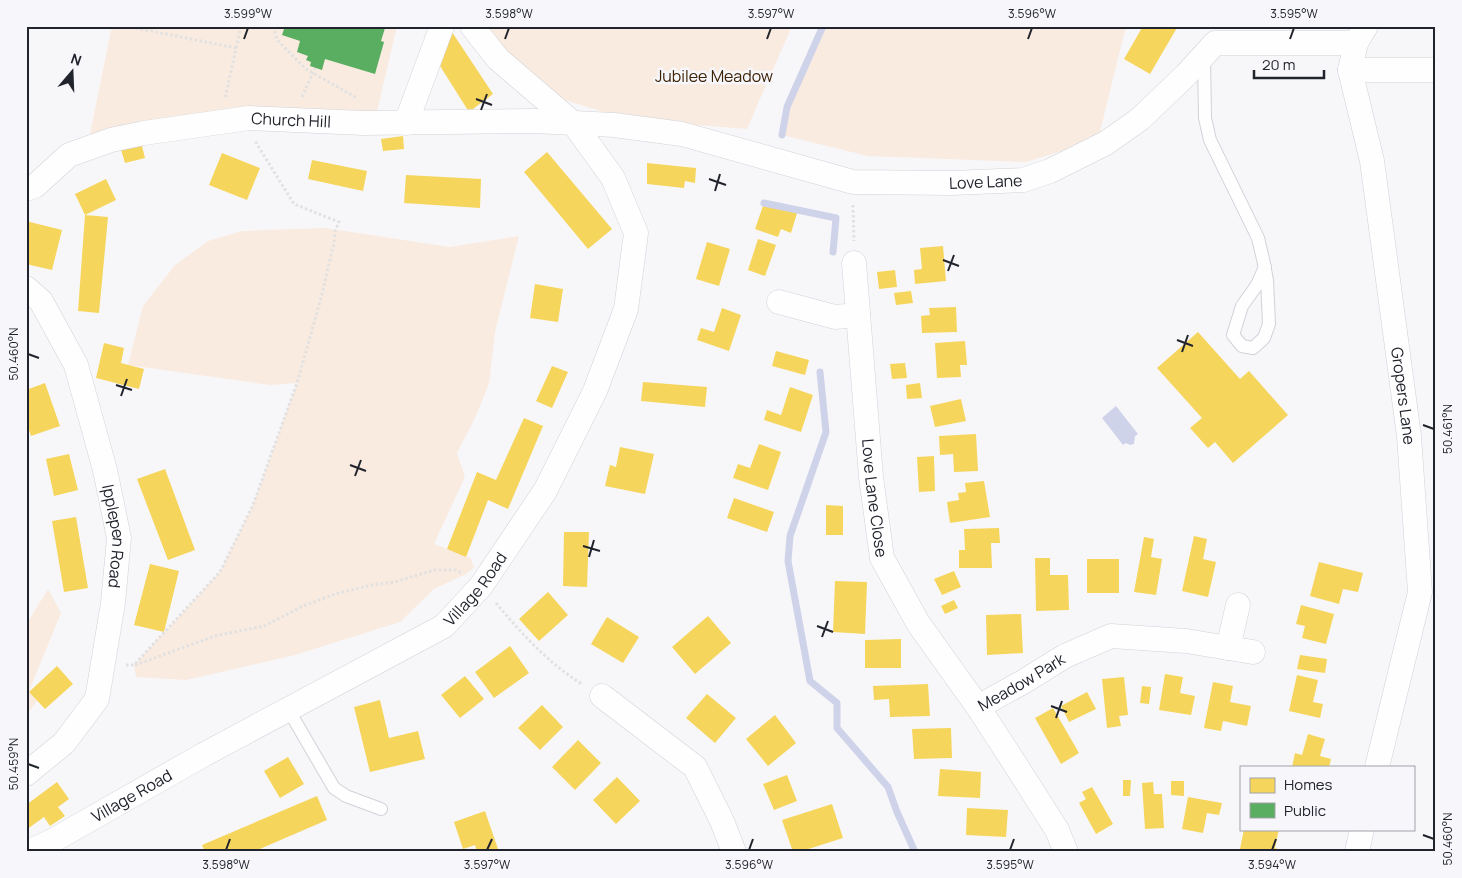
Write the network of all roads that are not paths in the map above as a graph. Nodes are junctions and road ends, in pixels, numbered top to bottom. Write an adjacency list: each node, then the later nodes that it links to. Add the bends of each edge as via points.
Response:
1 (442, 26): 7 (street)
2 (472, 26): 8 (street, Village Road, via 498,59)
3 (1361, 35): 4 (street, Love Lane, via 1215,43); 5 (street, Gropers Lane)
4 (1204, 55): 8 (street, Love Lane, via 1140,119 1106,143 1050,171 1022,180 853,182 682,134 614,125); 11 (lane, via 1205,118 1210,140 1258,238)
5 (1350, 70): 6 (street); 21 (street, Gropers Lane, via 1373,171 1409,436 1420,592)
6 (1436, 70)
7 (406, 123): 8 (street, Church Hill, via 534,121); 9 (street, Church Hill, via 249,118 144,133 111,140 69,155 35,186)
8 (574, 124): 20 (street, Village Road, via 613,178 636,233 626,309 595,391 545,490 482,586 444,626)
9 (26, 189)
10 (854, 263): 14 (street, Love Lane Close)
11 (1264, 267): 11 (lane, via 1269,324 1264,338 1253,348 1242,346 1233,335 1236,322)
12 (26, 288): 22 (street, Ipplepen Road, via 41,301 76,365 105,470 119,538 113,603 97,699 64,743)
13 (780, 302): 14 (street, via 835,317)
14 (858, 315): 19 (street, Love Lane Close, via 871,477 882,558 918,623)
15 (1238, 605): 16 (street)
16 (1228, 648): 17 (street, Meadow Park); 19 (street, Meadow Park, via 1186,641 1110,636 1066,656)
17 (1253, 652)
18 (602, 696): 26 (street, via 695,767)
19 (978, 707): 27 (street, Meadow Park, via 1057,830)
20 (288, 709): 23 (lane, via 334,788); 25 (street, Village Road)
21 (1377, 766)
22 (26, 774)
23 (381, 810)
24 (1362, 830): 28 (street)
25 (28, 852)
26 (734, 852)
27 (1066, 852)
28 (1357, 852)

